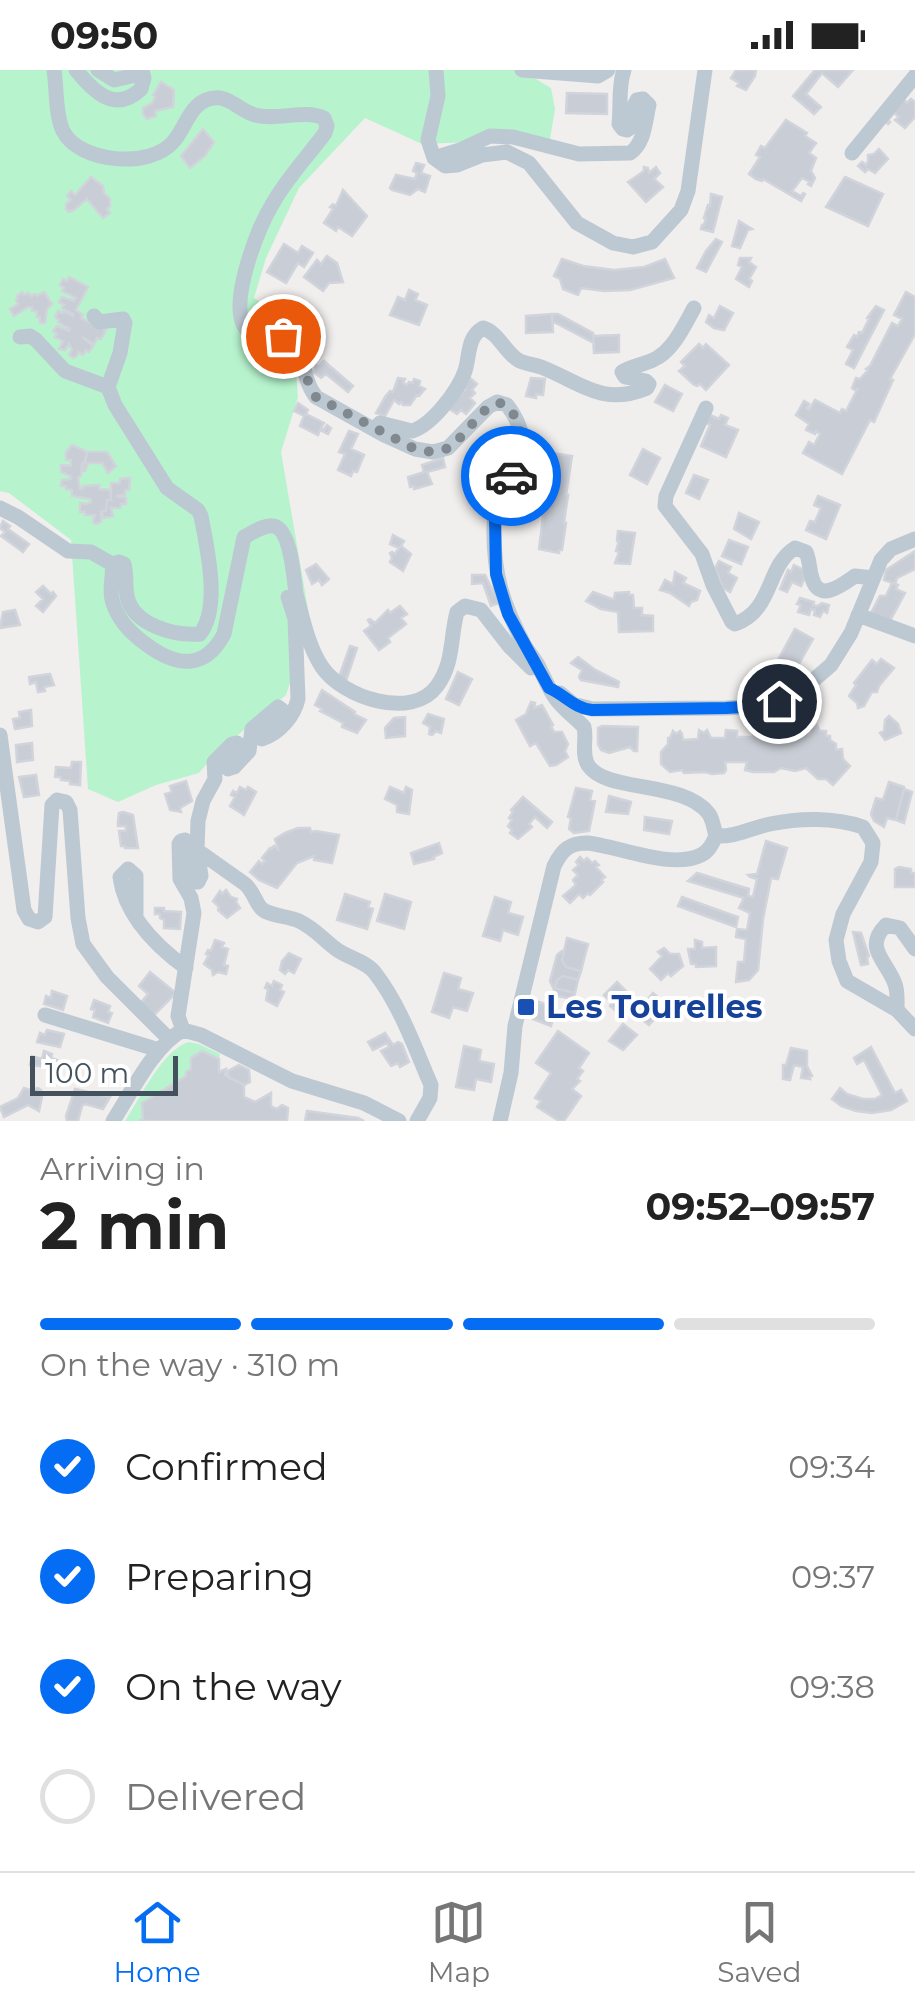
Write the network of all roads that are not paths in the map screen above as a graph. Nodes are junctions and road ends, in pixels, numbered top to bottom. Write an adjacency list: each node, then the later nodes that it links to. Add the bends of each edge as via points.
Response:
1 (54, 70): 18 (street, via 65,135 110,159 162,152 197,106 214,97 268,118 324,118 326,133 260,228 241,315 253,336 273,334 297,344 316,397)
2 (76, 70): 4 (street, via 100,95 116,100 141,88)
3 (98, 70): 4 (street, via 114,80)
4 (140, 70)
5 (436, 70): 12 (street, via 428,140)
6 (522, 70): 7 (street, via 598,76)
7 (608, 70)
8 (624, 70): 12 (street, via 622,129 633,126 637,100 648,105 640,141 630,152 579,154 490,136)
9 (704, 70): 12 (street, via 688,190 681,210 652,242 613,243 577,223 529,163 507,152 457,166)
10 (915, 76): 11 (street)
11 (852, 153)
12 (434, 158)
13 (694, 308): 18 (street, via 666,351 622,372 648,388 587,390 519,360 482,328 473,335 460,382 430,421 412,431 380,424)
14 (94, 316): 16 (street, via 125,323)
15 (20, 337): 16 (street, via 36,340 65,371)
16 (108, 386): 21 (street, via 166,488 201,516 208,624 200,634 185,635 150,624 127,598 124,564)
17 (706, 408): 22 (street, via 665,506 702,554 732,622 760,606 795,548 806,552 812,579 823,590 855,576)
18 (374, 429): 26 (street, via 433,452 448,448 493,404 510,409 523,448 495,517 496,574 508,614)
19 (0, 508): 21 (street, via 68,551 91,552)
20 (915, 538): 22 (street, via 886,553)
21 (112, 564): 23 (street, via 112,602 122,621 178,662 217,648 244,537 268,526 283,532)
22 (873, 578): 24 (street)
23 (296, 594): 26 (street, via 322,668 370,699 408,704 431,693 446,672 457,612 465,606 481,610); 29 (street, via 288,598 295,619 295,710 262,738 282,710 270,711 252,729 249,751 234,767 226,767 239,744 216,758)
24 (858, 615): 25 (street); 26 (street, via 822,674 768,704 592,710)
25 (915, 636)
26 (546, 685): 28 (street, via 584,726 592,770 687,798 708,813)
27 (0, 734): 36 (street, via 29,919 44,917 52,805 66,802 83,944)
28 (716, 836): 33 (street, via 807,820 863,827 873,843 871,862 843,914 839,961 847,981); 40 (street, via 699,857 681,859 587,843 564,849 515,1026)
29 (196, 850): 32 (street, via 196,882 190,879 187,842 179,844 180,879 194,912); 39 (street, via 252,890 264,911 310,927 375,972 431,1085)
30 (136, 914): 32 (street, via 154,941)
31 (915, 949): 33 (street, via 900,928 886,925 878,933 876,948 896,986)
32 (186, 968): 36 (street)
33 (897, 1010): 35 (street)
34 (45, 1015): 36 (street)
35 (915, 1029)
36 (170, 1040): 37 (street); 38 (street, via 200,1035 300,1084)
37 (114, 1121)
38 (398, 1121)
39 (417, 1121)
40 (500, 1121)

